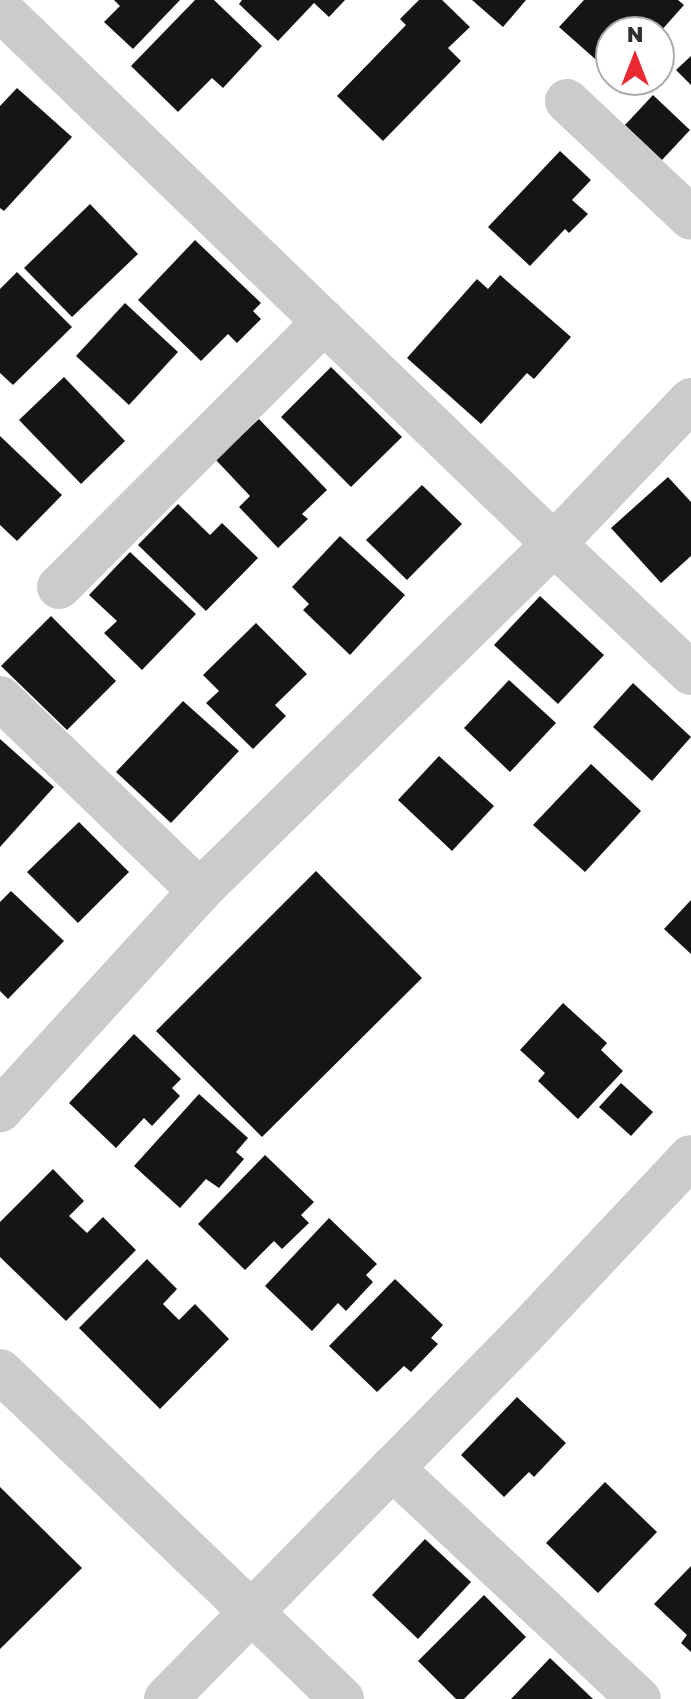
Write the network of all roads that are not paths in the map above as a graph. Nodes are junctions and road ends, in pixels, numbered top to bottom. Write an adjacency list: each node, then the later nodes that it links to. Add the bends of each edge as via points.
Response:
1 (0, 9): 4 (street)
2 (567, 101): 3 (street)
3 (691, 218)
4 (324, 322): 6 (street); 7 (street)
5 (691, 400): 6 (street)
6 (554, 544): 8 (street); 10 (street)
7 (59, 587)
8 (691, 673)
9 (0, 698): 10 (street)
10 (200, 891): 11 (street)
11 (0, 1110)
12 (691, 1157): 14 (street)
13 (0, 1371): 15 (street)
14 (392, 1468): 15 (street); 18 (street)
15 (250, 1611): 16 (street); 17 (street)
16 (166, 1699)
17 (342, 1699)
18 (639, 1699)

